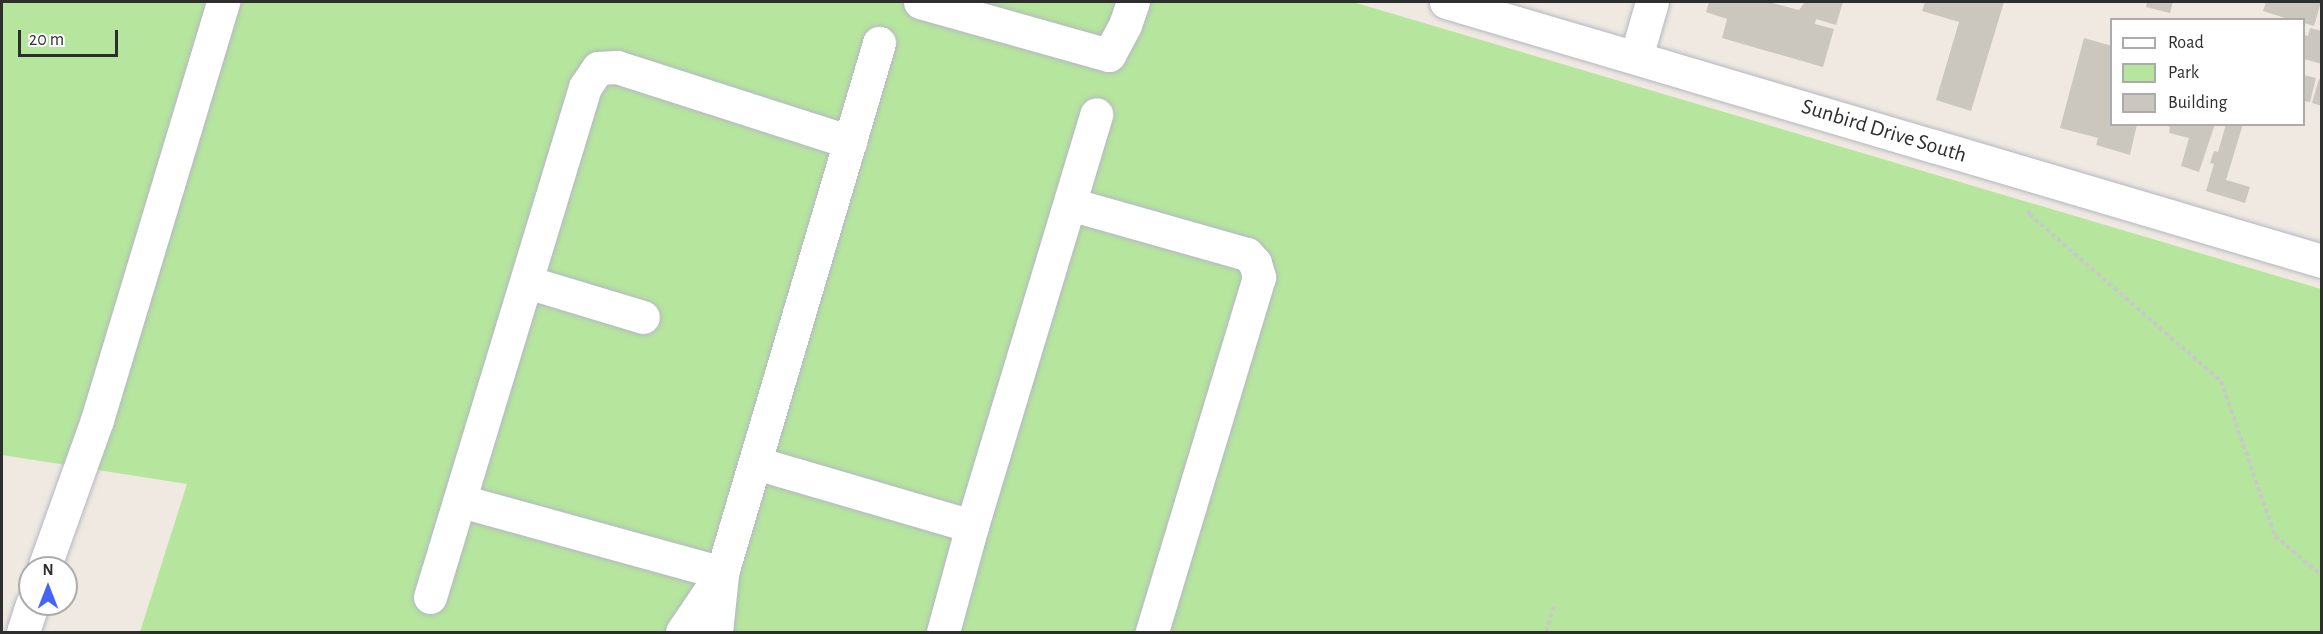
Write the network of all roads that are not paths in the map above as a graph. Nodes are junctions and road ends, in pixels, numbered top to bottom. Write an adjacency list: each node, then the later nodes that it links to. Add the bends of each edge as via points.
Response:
1 (223, 2): 17 (street, via 97,420)
2 (920, 2): 3 (street, via 1109,56)
3 (1133, 2)
4 (1446, 2): 7 (street, Sunbird Drive South)
5 (1652, 2): 7 (street)
6 (879, 43): 9 (street)
7 (1636, 57): 11 (street, Sunbird Drive South)
8 (1096, 114): 10 (street)
9 (850, 142): 12 (street, via 617,67 598,68 585,87); 14 (street)
10 (1070, 204): 16 (street); 25 (street, via 1247,254 1255,263 1259,278)
11 (2322, 261)
12 (527, 282): 13 (street); 15 (street)
13 (643, 317)
14 (756, 463): 16 (street); 18 (street)
15 (461, 501): 18 (street); 19 (street)
16 (972, 526): 24 (street)
17 (49, 556)
18 (722, 573): 22 (street); 23 (street)
19 (430, 597)
20 (28, 616): 21 (street)
21 (23, 633)
22 (682, 633)
23 (716, 633)
24 (942, 633)
25 (1152, 633)

